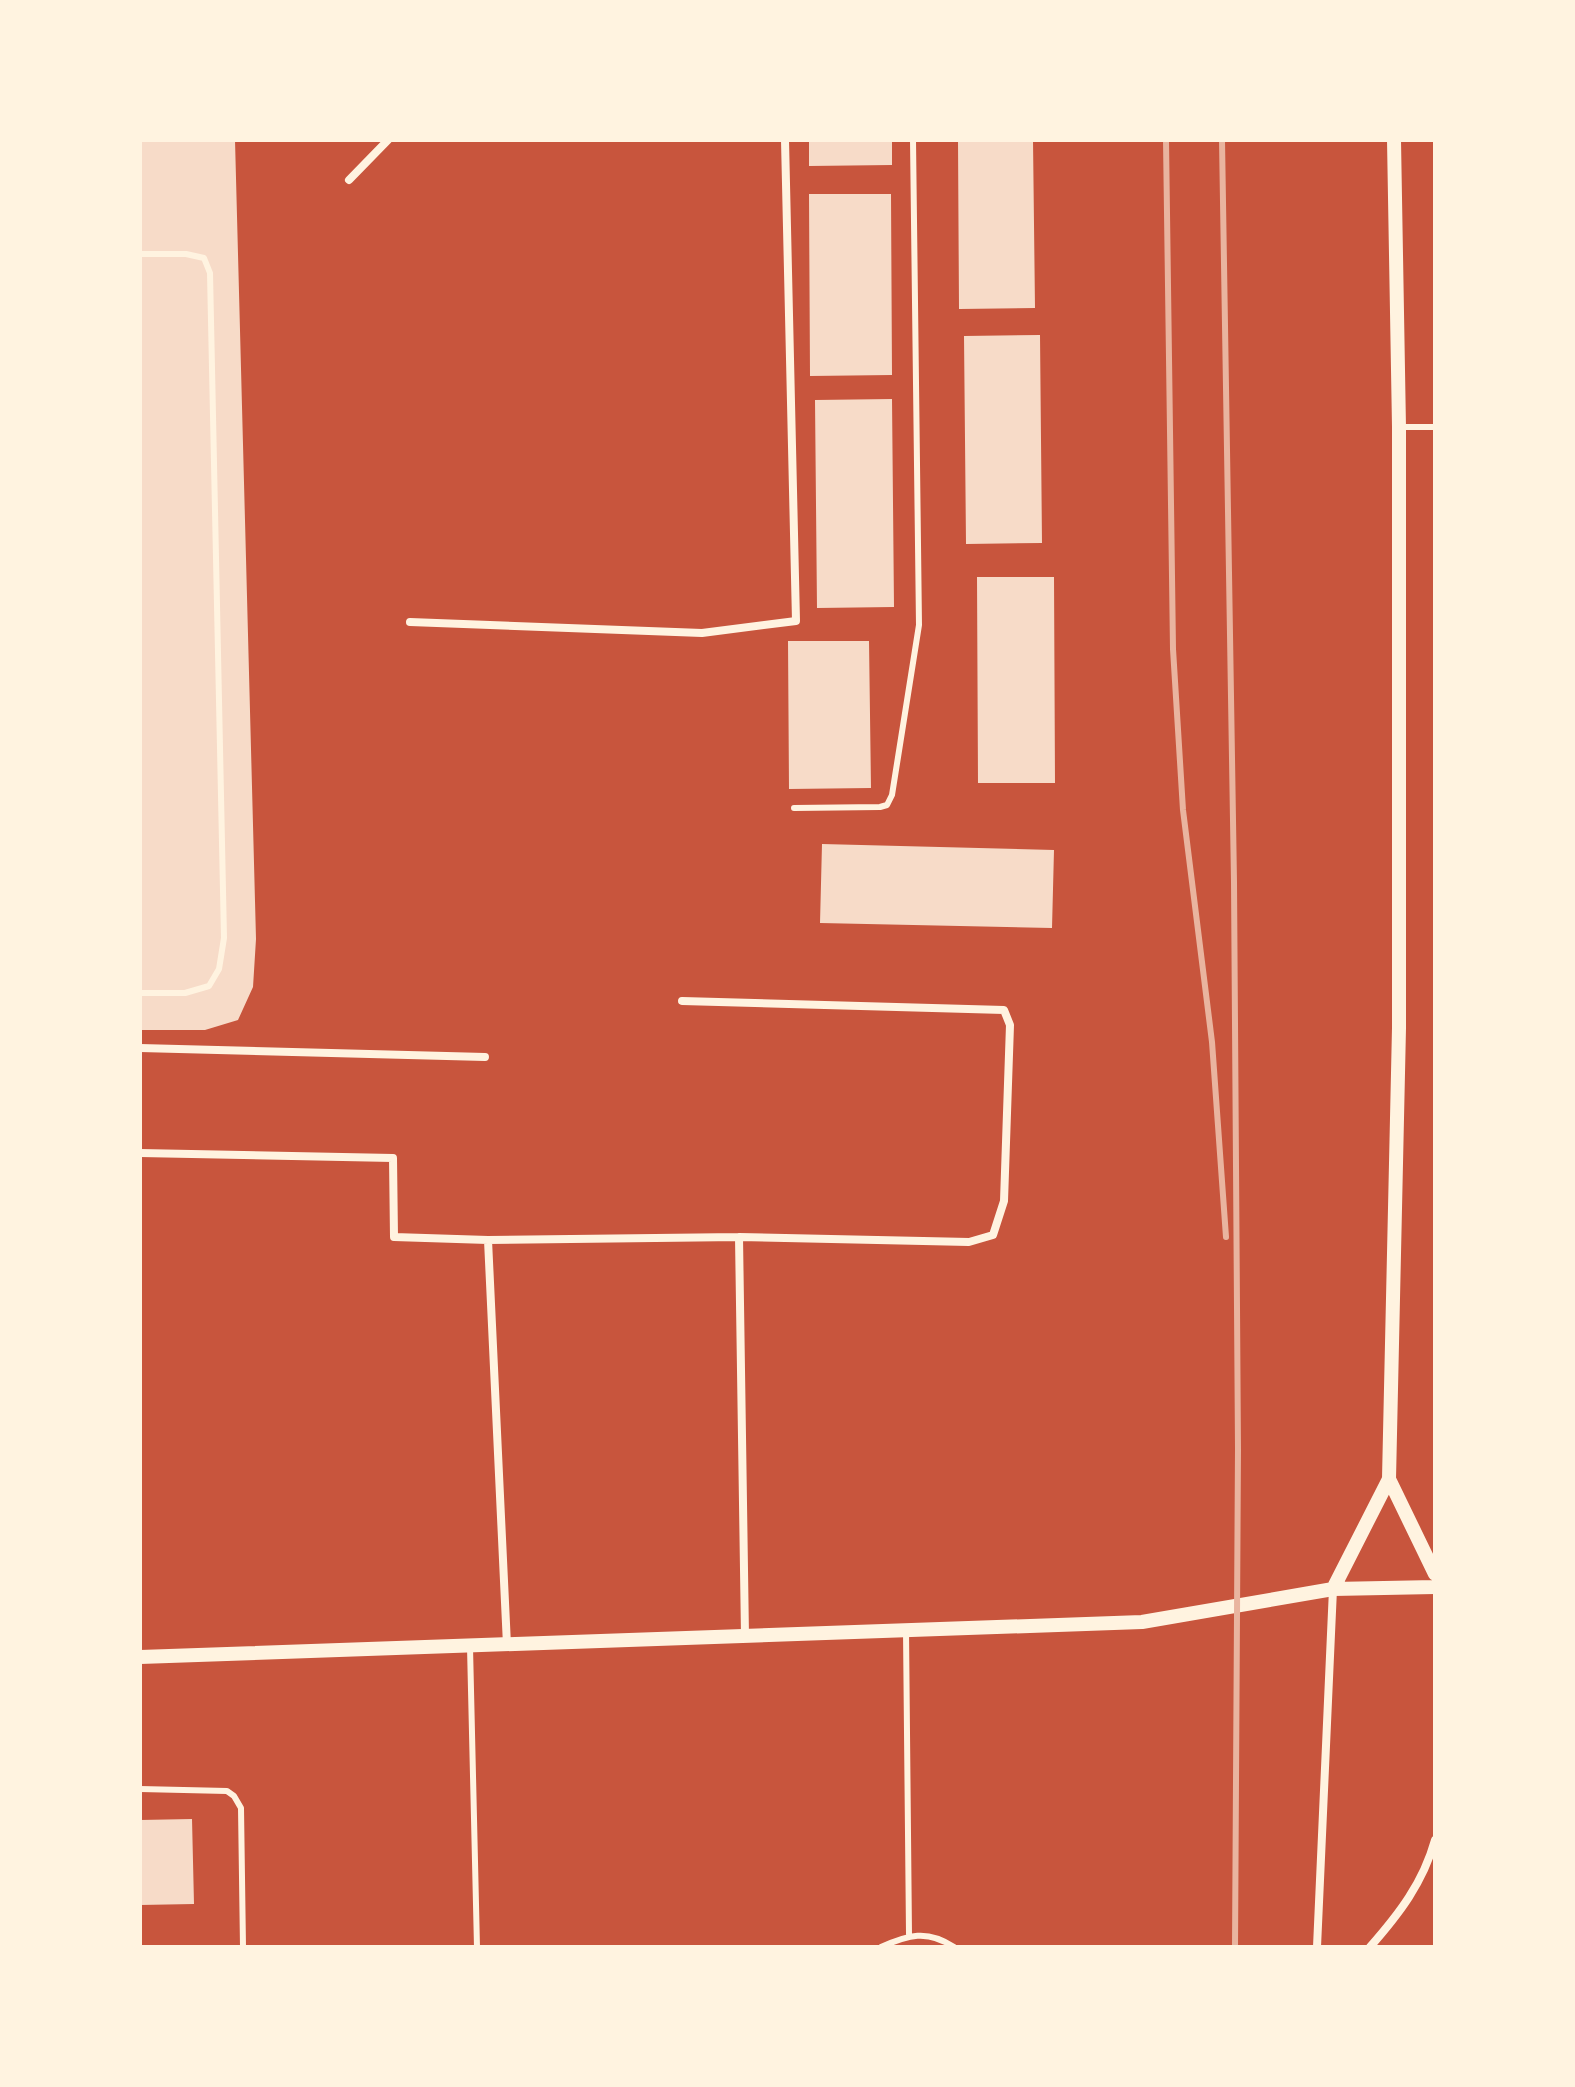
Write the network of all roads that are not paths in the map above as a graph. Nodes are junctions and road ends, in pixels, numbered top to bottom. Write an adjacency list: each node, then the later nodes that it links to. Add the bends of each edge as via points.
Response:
1 (388, 140): 5 (street)
2 (785, 140): 9 (street, via 796,621 702,633)
3 (913, 140): 10 (lane, via 919,625 892,795 880,807)
4 (1394, 140): 7 (street)
5 (349, 180)
6 (140, 254): 11 (lane, via 204,258 210,273 224,938 219,969 209,986 185,993)
7 (1399, 427): 8 (lane); 18 (street, via 1399,1028)
8 (1435, 427)
9 (410, 622)
10 (794, 808)
11 (140, 993)
12 (682, 1001): 16 (street, via 1004,1010 1010,1025 1004,1201 993,1235 969,1242)
13 (140, 1048): 14 (street)
14 (485, 1057)
15 (140, 1153): 17 (street, via 393,1158 394,1237)
16 (739, 1237): 17 (street); 23 (street)
17 (488, 1240): 24 (street)
18 (1389, 1479): 19 (street); 21 (street)
19 (1435, 1574)
20 (1435, 1587): 21 (street)
21 (1333, 1589): 22 (street, via 1142,1622); 34 (street)
22 (906, 1631): 23 (street); 29 (lane)
23 (745, 1637): 24 (street)
24 (507, 1645): 25 (street)
25 (470, 1647): 26 (street); 31 (lane)
26 (140, 1657)
27 (140, 1789): 30 (lane, via 227,1791 234,1796 241,1808)
28 (1435, 1840): 35 (street, via 1427,1869)
29 (909, 1934): 32 (lane); 33 (lane)
30 (243, 1947)
31 (477, 1947)
32 (881, 1947)
33 (954, 1947)
34 (1317, 1947)
35 (1370, 1947)

